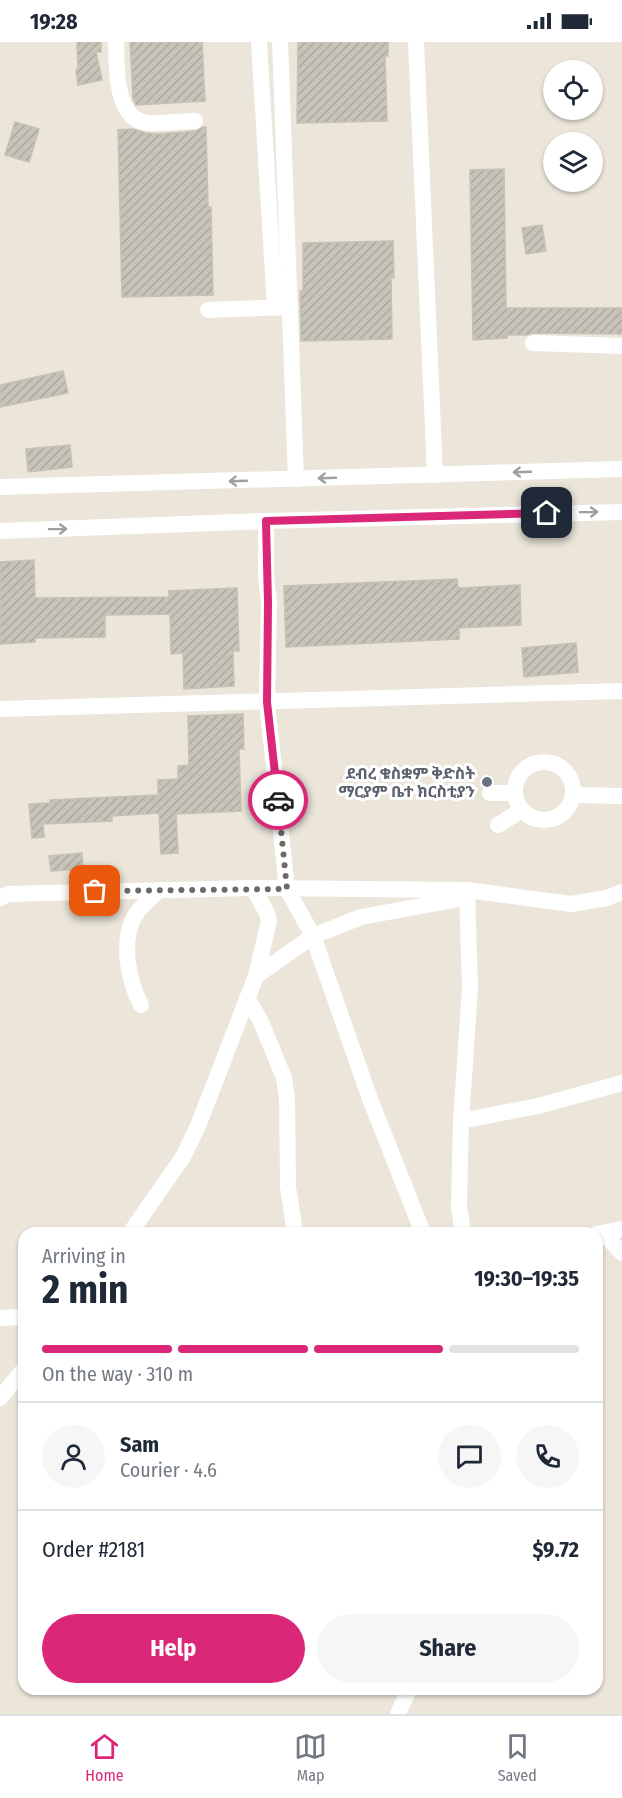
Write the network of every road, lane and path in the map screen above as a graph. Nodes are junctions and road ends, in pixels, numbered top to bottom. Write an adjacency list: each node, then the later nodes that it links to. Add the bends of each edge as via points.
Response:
1 (116, 42): 5 (street, via 119,92 129,113 148,123)
2 (259, 42): 6 (street)
3 (280, 42): 6 (street)
4 (416, 42): 11 (street)
5 (195, 121)
6 (282, 308): 7 (street); 12 (street)
7 (208, 310)
8 (533, 343): 9 (street)
9 (622, 346)
10 (622, 469): 11 (street, one-way to 11)
11 (435, 475): 12 (street, one-way to 12)
12 (296, 479): 13 (street, one-way to 13)
13 (0, 487)
14 (622, 512): 15 (street, one-way to 14)
15 (266, 521): 16 (street, one-way to 15); 18 (street)
16 (0, 531)
17 (622, 691): 18 (street)
18 (267, 702): 19 (street); 27 (street)
19 (0, 709)
20 (490, 793): 21 (street)
21 (515, 794): 22 (street, via 526,769 545,762 568,775); 24 (street)
22 (573, 795): 23 (street); 24 (street, via 557,817 536,819)
23 (622, 796)
24 (522, 810): 25 (street)
25 (498, 825)
26 (253, 888): 27 (street); 28 (street); 33 (street, via 269,921)
27 (287, 889): 30 (street); 32 (street)
28 (159, 890): 31 (street, via 8,894); 35 (street, via 137,913 128,938 135,993)
29 (622, 892): 30 (street, via 571,904)
30 (466, 894): 32 (street, via 361,916); 37 (street, via 470,988)
31 (0, 898)
32 (313, 936): 33 (street); 40 (street, via 370,1100)
33 (256, 976): 34 (street)
34 (247, 998): 38 (street, via 188,1147); 39 (street, via 284,1078 288,1187)
35 (141, 1005)
36 (622, 1083): 37 (street)
37 (462, 1121): 41 (street, via 459,1206)
38 (134, 1227)
39 (294, 1227)
40 (421, 1227)
41 (462, 1227)
42 (622, 1229): 43 (street)
43 (603, 1233)
44 (603, 1237): 45 (street)
45 (622, 1253)
46 (18, 1317): 47 (street)
47 (0, 1318)
48 (18, 1376): 49 (street)
49 (0, 1398)
50 (406, 1695): 51 (street)
51 (398, 1714)

